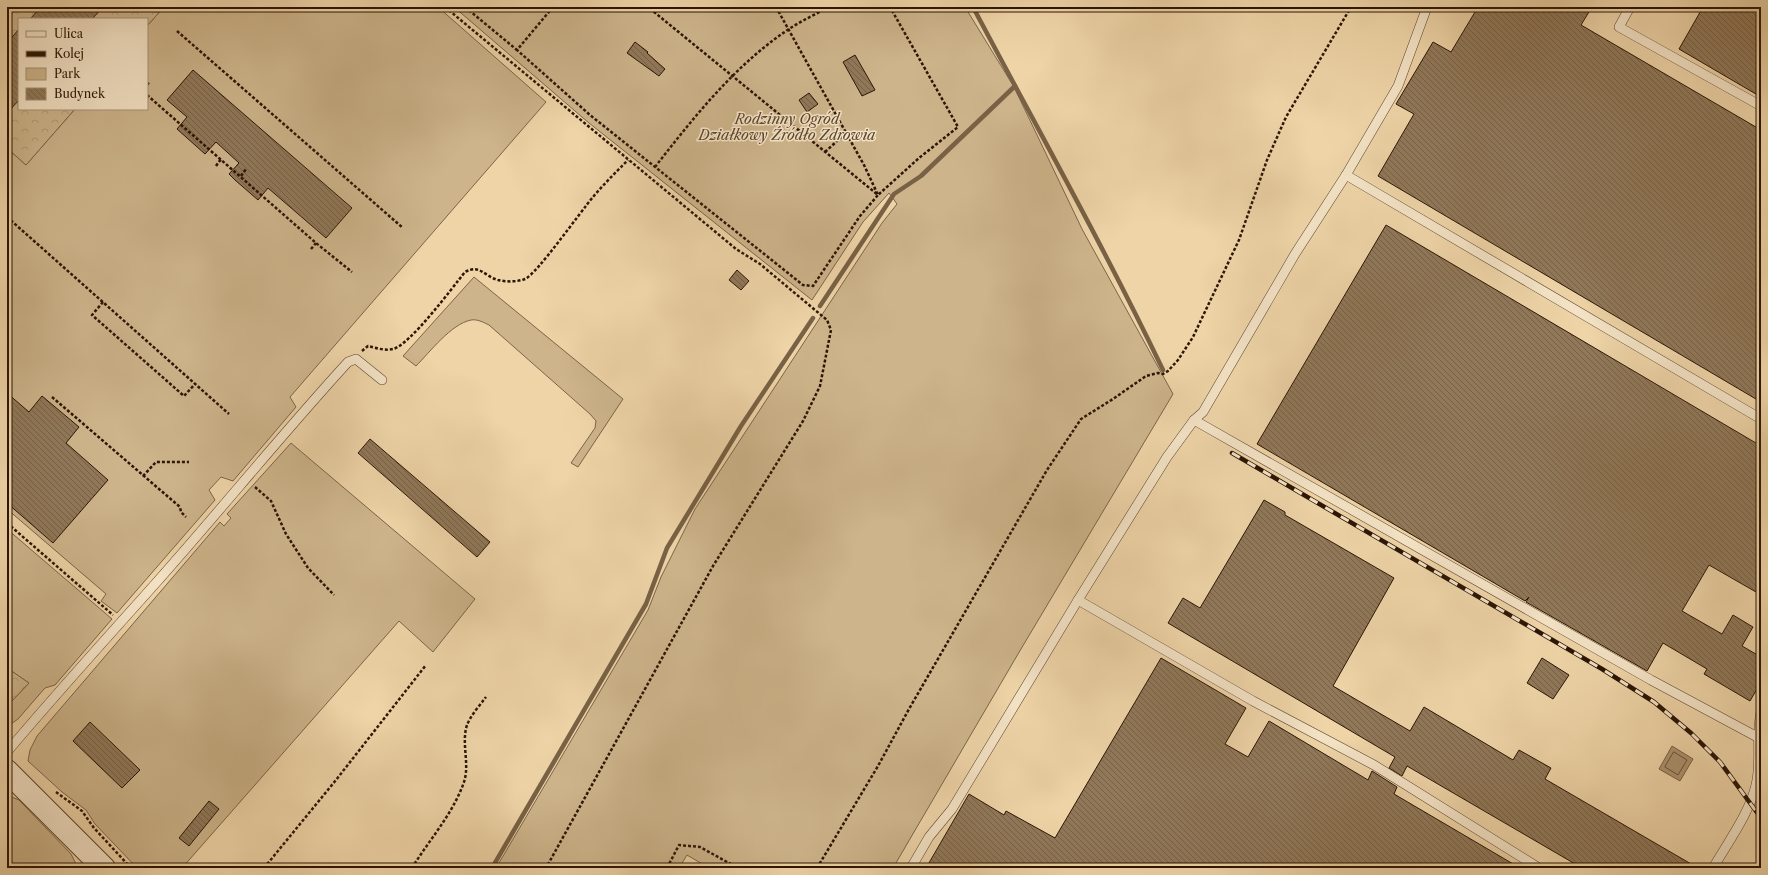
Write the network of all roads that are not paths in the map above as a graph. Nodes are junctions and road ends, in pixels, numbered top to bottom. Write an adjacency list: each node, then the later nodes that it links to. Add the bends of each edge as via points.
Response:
1 (1427, 7): 4 (lane, via 1398,86)
2 (1630, 7): 3 (lane, via 1619,27)
3 (1761, 106)
4 (1346, 175): 6 (lane); 7 (lane, via 1295,254 1203,412)
5 (382, 380): 11 (lane, via 356,359 348,362)
6 (1761, 419)
7 (1194, 420): 8 (lane, via 1167,457); 10 (lane, via 1651,680)
8 (1078, 600): 17 (lane, via 952,809 929,837); 18 (lane, via 1253,701 1374,765)
9 (1761, 712): 10 (lane, via 1758,724)
10 (1760, 738): 19 (lane, via 1757,781 1752,796)
11 (7, 752)
12 (7, 771): 14 (street)
13 (7, 786): 14 (street)
14 (30, 792): 15 (street)
15 (87, 859): 16 (street)
16 (104, 868)
17 (911, 868)
18 (1539, 868)
19 (1713, 868)

